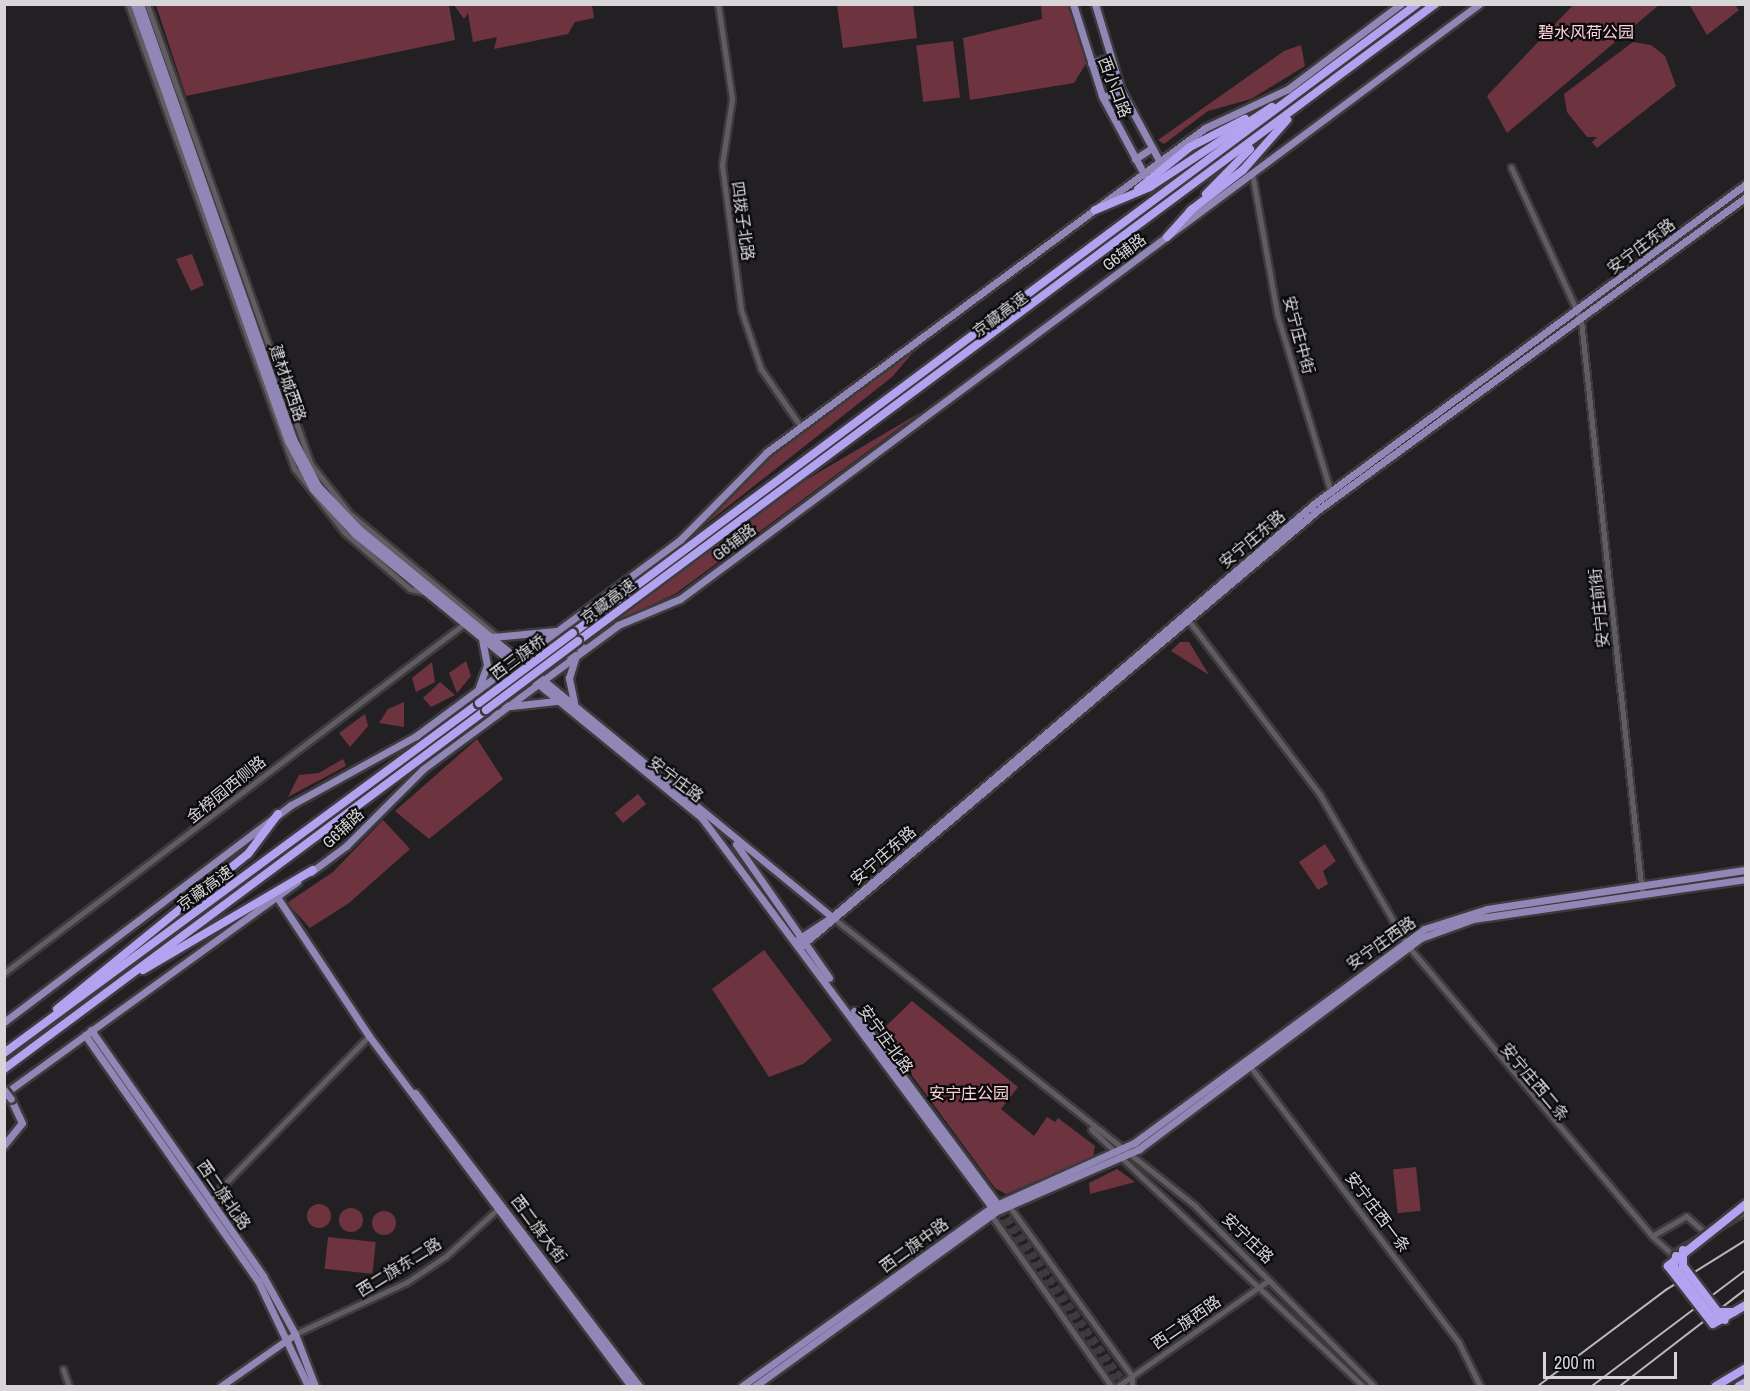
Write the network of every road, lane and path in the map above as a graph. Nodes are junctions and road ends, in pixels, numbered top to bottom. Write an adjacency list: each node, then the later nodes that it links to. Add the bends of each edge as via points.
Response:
1 (128, 4): 36 (street, 建材城西路, via 290,462 334,523 410,589)
2 (134, 4): 36 (main road, 建材城西路, via 294,456 339,519)
3 (141, 4): 19 (main road, 建材城西路)
4 (147, 4): 17 (street, 建材城西路)
5 (718, 4): 34 (street, 四拨子北路, via 732,99 722,169 741,310 761,369)
6 (1073, 4): 13 (main road, 西小口路)
7 (1095, 4): 12 (main road, 西小口路)
8 (1401, 4): 23 (main road, via 1288,89 1212,124)
9 (1417, 4): 14 (highway, 京藏高速)
10 (1435, 4): 18 (highway, 京藏高速)
11 (1479, 4): 25 (main road, G6辅路)
12 (1110, 58): 13 (main road); 15 (main road, 西小口路)
13 (1091, 63): 16 (main road, 西小口路)
14 (1308, 87): 29 (highway, via 1131,194); 42 (highway, 京藏高速)
15 (1121, 90): 16 (main road); 21 (main road, 西小口路)
16 (1103, 98): 22 (main road, 西小口路)
17 (180, 100): 19 (street); 41 (street, 建材城西路, via 315,470 356,519)
18 (1299, 108): 20 (highway, 京藏高速); 30 (highway, via 1243,170)
19 (183, 126): 41 (main road, 建材城西路, via 309,473 352,523)
20 (1268, 130): 30 (highway); 42 (highway, 京藏高速)
21 (1152, 148): 22 (main road); 23 (main road, 西小口路)
22 (1135, 159): 26 (main road, 西小口路)
23 (1160, 162): 26 (main road)
24 (1511, 167): 32 (street)
25 (1252, 173): 31 (main road, G6辅路); 35 (street, 安宁庄中街, via 1277,314)
26 (1144, 174): 29 (main road)
27 (1746, 184): 32 (main road, 安宁庄东路)
28 (1746, 197): 33 (main road, 安宁庄东路)
29 (1095, 210): 34 (main road)
30 (1190, 211): 31 (highway)
31 (1167, 237): 43 (main road, G6辅路, via 680,599 626,621)
32 (1577, 311): 33 (street, 安宁庄前街); 35 (main road, 安宁庄东路)
33 (1581, 320): 35 (main road, 安宁庄东路); 62 (street, 安宁庄前街)
34 (801, 427): 39 (main road, via 752,465 696,527)
35 (1332, 497): 37 (main road, 安宁庄东路); 64 (main road, 安宁庄东路)
36 (428, 594): 38 (main road, 建材城西路)
37 (1189, 621): 64 (main road, 安宁庄东路); 66 (street, 安宁庄西二条, via 1320,795)
38 (464, 624): 40 (main road, 建材城西路); 67 (street, 金榜园西侧路)
39 (563, 627): 41 (main road); 43 (main road, via 571,646); 44 (main road, via 554,642 561,654); 45 (main road)
40 (478, 636): 46 (main road, 建材城西路); 50 (main road, via 486,667)
41 (497, 637): 45 (main road, 建材城西路)
42 (575, 637): 51 (highway, 西三旗桥, bridge); 54 (highway, 西三旗桥, bridge)
43 (588, 647): 44 (main road, G6辅路)
44 (579, 654): 47 (main road, G6辅路); 53 (main road, via 569,678)
45 (519, 659): 46 (main road); 47 (main road, 建材城西路)
46 (513, 664): 48 (main road, 安宁庄路); 49 (main road)
47 (544, 680): 48 (main road, G6辅路); 53 (main road, 安宁庄路)
48 (537, 685): 52 (main road, 安宁庄路); 55 (main road, G6辅路)
49 (483, 686): 50 (main road); 55 (main road, via 501,687 507,700)
50 (474, 693): 56 (main road, via 491,695 497,708); 57 (main road, via 405,743)
51 (479, 703): 72 (highway, 京藏高速)
52 (561, 704): 55 (main road, via 541,699); 65 (main road, 安宁庄路, via 695,810)
53 (578, 706): 58 (main road, 安宁庄路)
54 (486, 710): 68 (highway, 京藏高速)
55 (503, 710): 56 (main road, G6辅路)
56 (494, 717): 59 (main road, G6辅路, via 416,775 351,842)
57 (278, 814): 69 (main road); 72 (highway, via 248,854)
58 (723, 828): 64 (main road, 安宁庄路); 65 (main road, 安宁庄路)
59 (313, 870): 63 (main road, G6辅路); 68 (highway)
60 (1746, 870): 62 (main road, 安宁庄西路)
61 (1746, 879): 62 (main road, 安宁庄西路)
62 (1641, 890): 66 (main road, 安宁庄西路, via 1453,916)
63 (277, 897): 70 (main road, G6辅路); 71 (main road, 西二旗大街)
64 (834, 919): 65 (main road, 安宁庄东路); 78 (street, 安宁庄路)
65 (801, 942): 83 (main road, 安宁庄北路)
66 (1406, 943): 74 (main road, 安宁庄西路); 86 (street, 安宁庄西二条)
67 (4, 973)
68 (123, 981): 75 (highway, 京藏高速)
69 (4, 1022)
70 (88, 1032): 76 (main road, G6辅路); 80 (main road, 西二旗北路)
71 (369, 1036): 80 (street); 82 (main road, 西二旗大街)
72 (25, 1038): 73 (highway, 京藏高速)
73 (4, 1053)
74 (1247, 1062): 78 (main road, 安宁庄西路); 79 (main road, 西二旗中路); 110 (street, 安宁庄西一条, via 1459,1343)
75 (4, 1069)
76 (7, 1096): 77 (main road, via 22,1123)
77 (4, 1143)
78 (1120, 1150): 79 (street, 安宁庄路); 83 (main road, 西二旗中路)
79 (1126, 1156): 83 (main road, 西二旗中路); 88 (street, 安宁庄路, via 1196,1207); 89 (street, 安宁庄路, via 1127,1168)
80 (208, 1201): 92 (main road, 西二旗北路)
81 (1746, 1204): 87 (highway, bridge)
82 (502, 1206): 92 (street, 西二旗东二路, via 446,1256 407,1282); 101 (main road, 西二旗大街); 102 (main road, 西二旗大街)
83 (997, 1209): 95 (street); 103 (main road, 西二旗中路); 104 (main road, 西二旗中路); 105 (street)
84 (1746, 1211): 85 (street, via 1718,1232)
85 (1703, 1231): 86 (street, via 1686,1216); 86 (street, 安宁庄西二条, via 1672,1254)
86 (1652, 1236)
87 (1684, 1249): 91 (highway, bridge, via 1683,1266 1718,1312); 91 (highway, bridge, via 1668,1269 1710,1322 1725,1320)
88 (1269, 1280): 89 (street, 西二旗西路); 109 (street, 安宁庄路)
89 (1261, 1287): 95 (street, 西二旗西路); 108 (street, 安宁庄路)
90 (1746, 1305): 91 (highway, bridge)
91 (1736, 1312)
92 (292, 1336): 98 (main road); 99 (main road, 西二旗北路); 100 (main road, 西二旗北路)
93 (1746, 1368): 111 (highway)
94 (63, 1370): 97 (street)
95 (1132, 1376): 106 (street, 西二旗西路); 107 (street)
96 (1746, 1382): 112 (highway)
97 (69, 1386)
98 (221, 1386)
99 (308, 1386)
100 (315, 1386)
101 (630, 1386)
102 (639, 1386)
103 (742, 1386)
104 (755, 1386)
105 (1111, 1386)
106 (1118, 1386)
107 (1132, 1386)
108 (1363, 1386)
109 (1374, 1386)
110 (1480, 1386)
111 (1716, 1386)
112 (1739, 1386)

